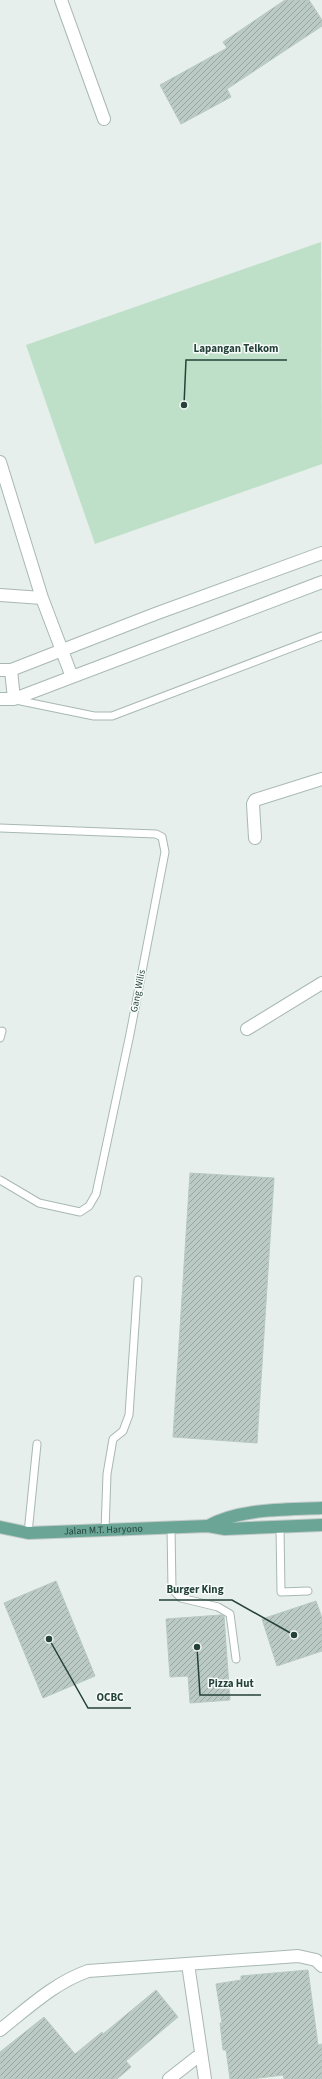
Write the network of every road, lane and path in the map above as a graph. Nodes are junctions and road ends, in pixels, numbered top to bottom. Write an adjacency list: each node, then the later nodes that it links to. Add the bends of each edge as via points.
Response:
1 (61, 0): 2 (street)
2 (104, 119)
3 (0, 462): 7 (street)
4 (322, 553): 9 (street)
5 (322, 582): 11 (street)
6 (0, 595): 7 (street)
7 (42, 598): 9 (street)
8 (322, 636): 13 (lane, via 112,716 94,716)
9 (62, 651): 10 (street); 11 (street)
10 (6, 670): 13 (street)
11 (72, 677): 13 (street)
12 (0, 699): 13 (street)
13 (14, 699)
14 (322, 779): 16 (street, via 255,800 253,804)
15 (0, 828): 19 (lane, Gang Wilis, via 156,834 162,837 165,852 96,1194 89,1206 80,1212 39,1203)
16 (256, 838)
17 (322, 983): 18 (street)
18 (247, 1029)
19 (0, 1180)
20 (138, 1280): 28 (lane, via 129,1415 123,1432 113,1439 107,1474)
21 (37, 1444): 29 (lane)
22 (322, 1508): 25 (main road, Jalan M.T. Haryono, via 224,1517)
23 (322, 1525): 27 (main road, Jalan M.T. Haryono)
24 (171, 1526): 25 (main road, Jalan M.T. Haryono); 28 (main road, Jalan M.T. Haryono); 31 (lane, via 172,1589 182,1598 230,1614)
25 (208, 1526): 27 (main road, Jalan M.T. Haryono, via 225,1530)
26 (0, 1527): 29 (main road, Jalan M.T. Haryono)
27 (280, 1527): 30 (lane, via 280,1592)
28 (105, 1531): 29 (main road, Jalan M.T. Haryono)
29 (28, 1533)
30 (308, 1591)
31 (236, 1659)
32 (188, 1964): 33 (street, via 298,1956 316,1960); 34 (street, via 82,1973 55,1987); 35 (street)
33 (322, 1966)
34 (0, 2030)
35 (201, 2054): 36 (street); 37 (street)
36 (170, 2079)
37 (205, 2079)

